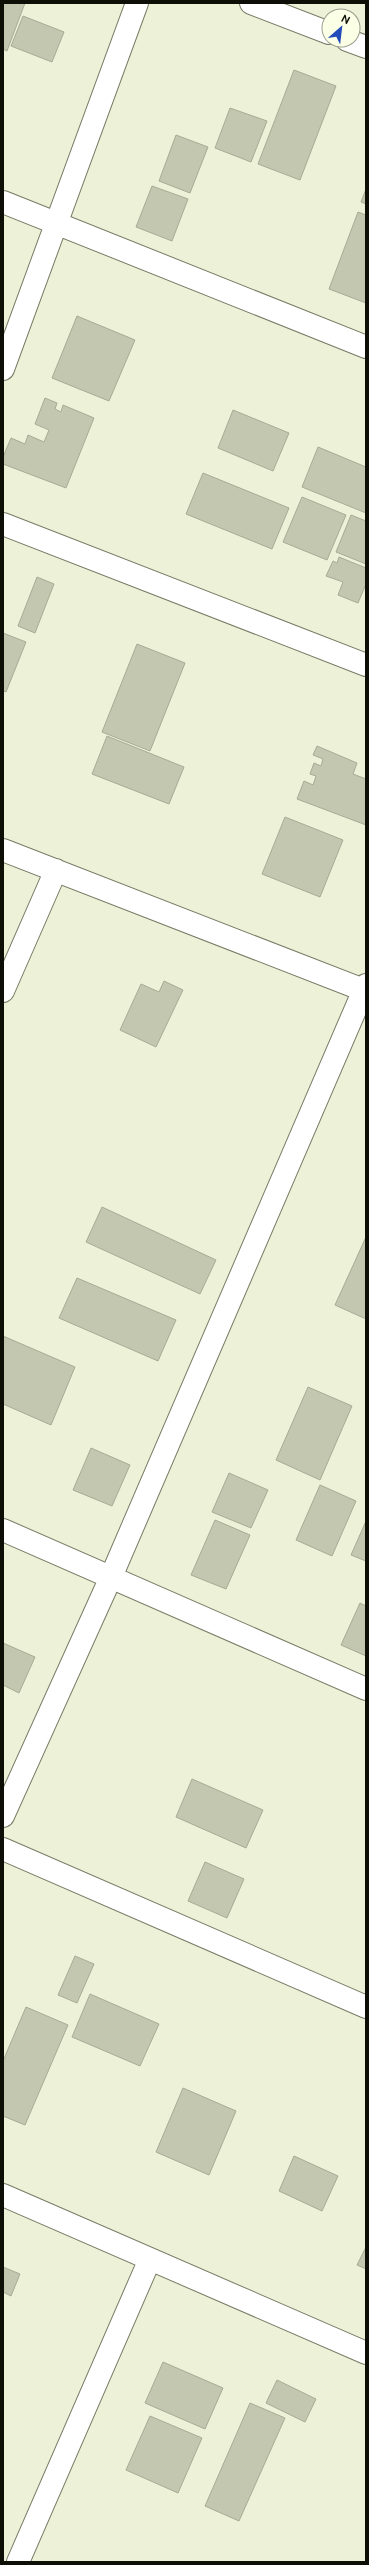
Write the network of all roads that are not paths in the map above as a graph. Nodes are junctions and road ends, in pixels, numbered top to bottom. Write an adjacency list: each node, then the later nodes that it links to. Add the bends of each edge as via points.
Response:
1 (138, 3): 5 (street)
2 (251, 3): 3 (street)
3 (321, 30)
4 (3, 202): 5 (street)
5 (57, 223): 6 (street); 7 (street)
6 (366, 347)
7 (3, 369)
8 (3, 524): 9 (street)
9 (366, 665)
10 (3, 850): 11 (street)
11 (56, 870): 12 (street); 13 (street)
12 (365, 989): 15 (street)
13 (3, 991)
14 (3, 1530): 15 (street)
15 (111, 1577): 16 (street); 17 (street)
16 (366, 1689)
17 (3, 1816)
18 (3, 1849): 19 (street)
19 (366, 2007)
20 (3, 2196): 21 (street)
21 (150, 2259): 22 (street); 23 (street)
22 (366, 2353)
23 (18, 2562)

